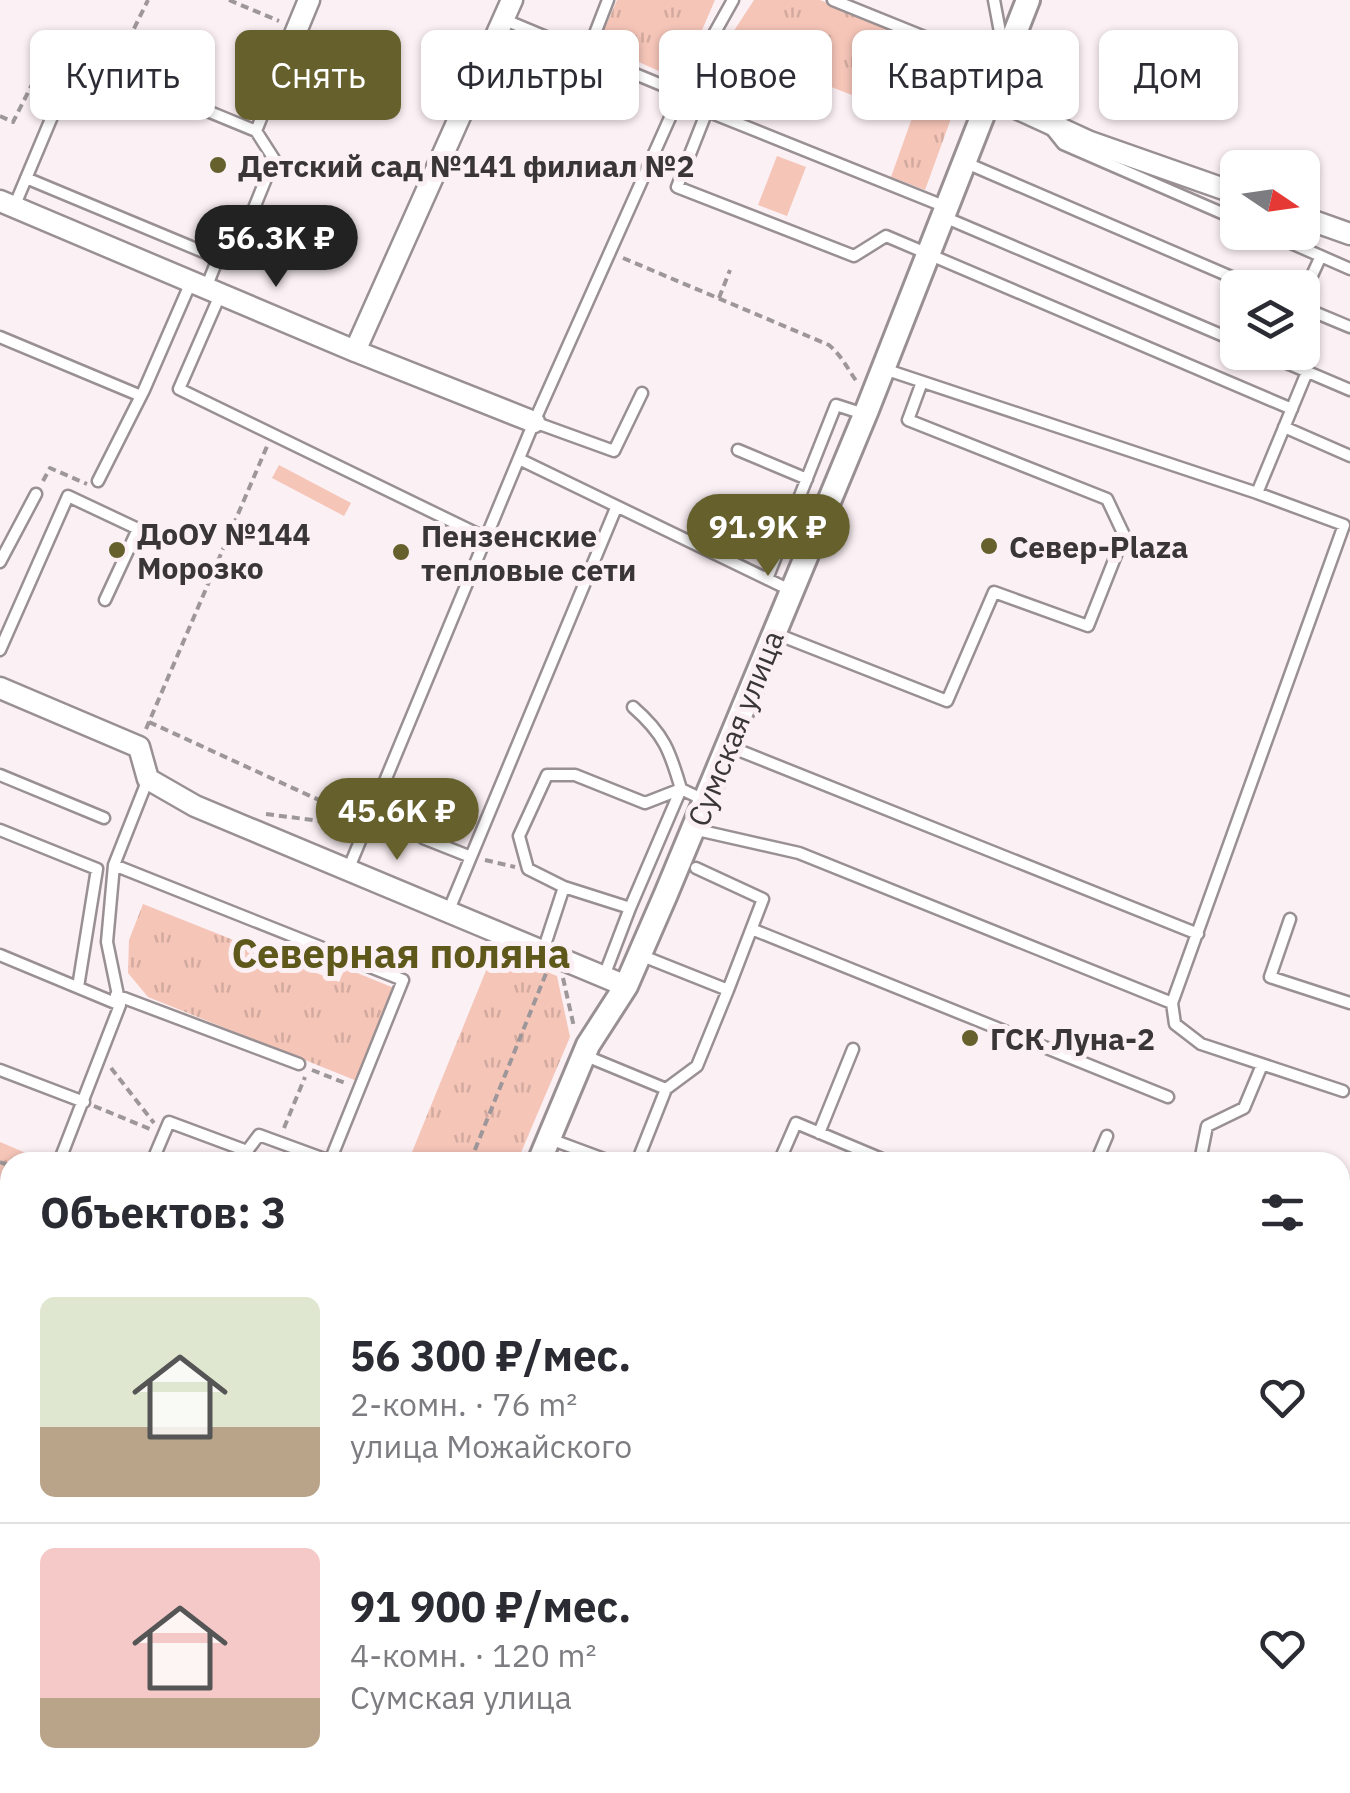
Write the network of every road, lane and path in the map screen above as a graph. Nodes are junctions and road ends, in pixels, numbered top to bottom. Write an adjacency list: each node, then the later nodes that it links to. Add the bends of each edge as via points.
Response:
1 (229, 0): 9 (path)
2 (309, 0): 9 (street)
3 (608, 0): 11 (lane)
4 (733, 0): 12 (lane)
5 (833, 0): 13 (lane)
6 (994, 0): 14 (lane)
7 (1027, 3): 15 (street, Сумская улица)
8 (508, 10): 10 (lane); 44 (street)
9 (297, 28)
10 (544, 30)
11 (596, 30)
12 (716, 30)
13 (909, 30)
14 (1000, 30)
15 (1016, 30)
16 (260, 120): 20 (lane)
17 (669, 120): 30 (lane)
18 (981, 120): 21 (street, Сумская улица)
19 (1044, 120): 23 (street); 26 (lane, via 1064,144)
20 (256, 130): 22 (lane, via 92,64 72,70); 33 (lane, via 274,159 252,213)
21 (964, 162): 25 (street, Сумская улица); 37 (lane)
22 (26, 178): 24 (lane); 33 (lane)
23 (1220, 188)
24 (7, 204): 38 (street)
25 (945, 212): 31 (street, Сумская улица); 31 (lane, via 707,111 677,187 854,256 886,236); 42 (lane)
26 (1220, 212)
27 (1320, 223): 28 (street)
28 (1350, 234)
29 (1307, 250): 32 (lane)
30 (610, 252): 39 (path); 54 (lane)
31 (928, 253): 45 (street, Сумская улица); 53 (lane)
32 (1321, 256): 34 (lane); 36 (lane)
33 (218, 258): 38 (lane)
34 (1350, 269)
35 (730, 270): 39 (path)
36 (1315, 270)
37 (1220, 272)
38 (206, 288): 44 (street); 51 (lane); 56 (lane, via 179,389)
39 (719, 298): 52 (path, via 829,345 842,356)
40 (1320, 314): 41 (lane)
41 (1350, 327)
42 (1220, 334)
43 (0, 337): 51 (lane)
44 (355, 351): 54 (street)
45 (883, 368): 48 (lane); 52 (street, Сумская улица)
46 (1302, 370): 47 (lane)
47 (1307, 372): 49 (lane); 53 (lane)
48 (922, 382): 62 (lane); 70 (lane, via 908,420 1107,499 1124,535 1088,626 994,592 948,701)
49 (1350, 390)
50 (642, 393): 54 (lane, via 614,451)
51 (142, 396): 61 (lane)
52 (864, 402): 60 (lane, via 836,404); 68 (street, Сумская улица)
53 (1292, 409): 55 (lane)
54 (534, 422): 59 (lane)
55 (1284, 427): 58 (lane); 62 (lane)
56 (272, 435): 65 (lane); 74 (path)
57 (738, 450): 60 (lane)
58 (1350, 456)
59 (518, 458): 64 (lane); 65 (lane)
60 (806, 479): 67 (lane)
61 (98, 481): 63 (path, via 88,484 50,468)
62 (1257, 492): 97 (lane, via 1344,525)
63 (36, 494): 66 (lane)
64 (616, 508): 67 (lane); 87 (lane)
65 (486, 538): 83 (lane)
66 (0, 562)
67 (767, 580): 68 (lane)
68 (791, 591): 70 (street, Сумская улица)
69 (105, 600): 71 (lane, via 138,528 68,496)
70 (774, 633): 75 (street, Сумская улица)
71 (0, 650)
72 (0, 688): 76 (street)
73 (633, 707): 79 (lane, via 669,748)
74 (150, 722): 76 (path); 83 (path)
75 (728, 746): 80 (street, Сумская улица); 97 (lane)
76 (139, 747): 78 (street)
77 (0, 775): 82 (lane)
78 (148, 779): 88 (lane); 90 (street, via 195,806)
79 (681, 789): 80 (lane); 91 (lane, via 645,803 575,775 547,775 519,836); 93 (lane)
80 (704, 801): 84 (street, Сумская улица)
81 (252, 812): 83 (path)
82 (104, 818)
83 (367, 824): 86 (path); 90 (lane)
84 (693, 828): 99 (street, Сумская улица); 106 (lane, via 799,853)
85 (0, 830): 103 (lane, via 97,868)
86 (423, 838): 87 (lane)
87 (471, 857): 91 (path); 94 (lane)
88 (114, 864): 105 (lane, via 107,942); 114 (lane, via 403,980)
89 (696, 868): 96 (lane, via 764,899)
90 (348, 870): 94 (street)
91 (528, 870): 92 (lane)
92 (564, 888): 93 (lane); 100 (lane)
93 (630, 908): 102 (lane)
94 (448, 912): 100 (street)
95 (1290, 919): 107 (lane, via 1270,977)
96 (754, 930): 104 (lane); 117 (lane)
97 (1198, 934): 106 (lane)
98 (0, 955): 103 (lane)
99 (639, 955): 102 (street, Сумская улица); 104 (lane)
100 (546, 959): 102 (street); 128 (path)
101 (562, 973): 108 (path)
102 (615, 981): 108 (street, Сумская улица)
103 (78, 988): 105 (lane)
104 (728, 990): 115 (lane, via 697,1066)
105 (118, 1000): 110 (lane); 111 (lane)
106 (1172, 1003): 112 (lane, via 1175,1024 1201,1044)
107 (1350, 1003)
108 (581, 1047): 115 (lane); 122 (street, Сумская улица)
109 (854, 1049): 119 (lane)
110 (102, 1056): 118 (lane); 120 (path)
111 (299, 1064)
112 (1262, 1065): 116 (lane); 135 (lane, via 1244,1108 1207,1126)
113 (0, 1070): 118 (lane)
114 (359, 1088): 123 (path, via 309,1068); 127 (lane)
115 (666, 1089): 131 (lane)
116 (1343, 1091)
117 (1168, 1097)
118 (84, 1102): 120 (path); 124 (lane)
119 (819, 1133): 132 (lane, via 796,1123); 133 (lane)
120 (164, 1135): 123 (lane, via 169,1122 247,1151 259,1135); 125 (lane)
121 (1108, 1136): 134 (lane)
122 (550, 1138): 129 (street, Сумская улица); 130 (lane)
123 (278, 1142): 126 (lane)
124 (63, 1152)
125 (156, 1152)
126 (305, 1152)
127 (334, 1152)
128 (474, 1152)
129 (544, 1152)
130 (586, 1152)
131 (642, 1152)
132 (784, 1152)
133 (866, 1152)
134 (1101, 1152)
135 (1202, 1152)

